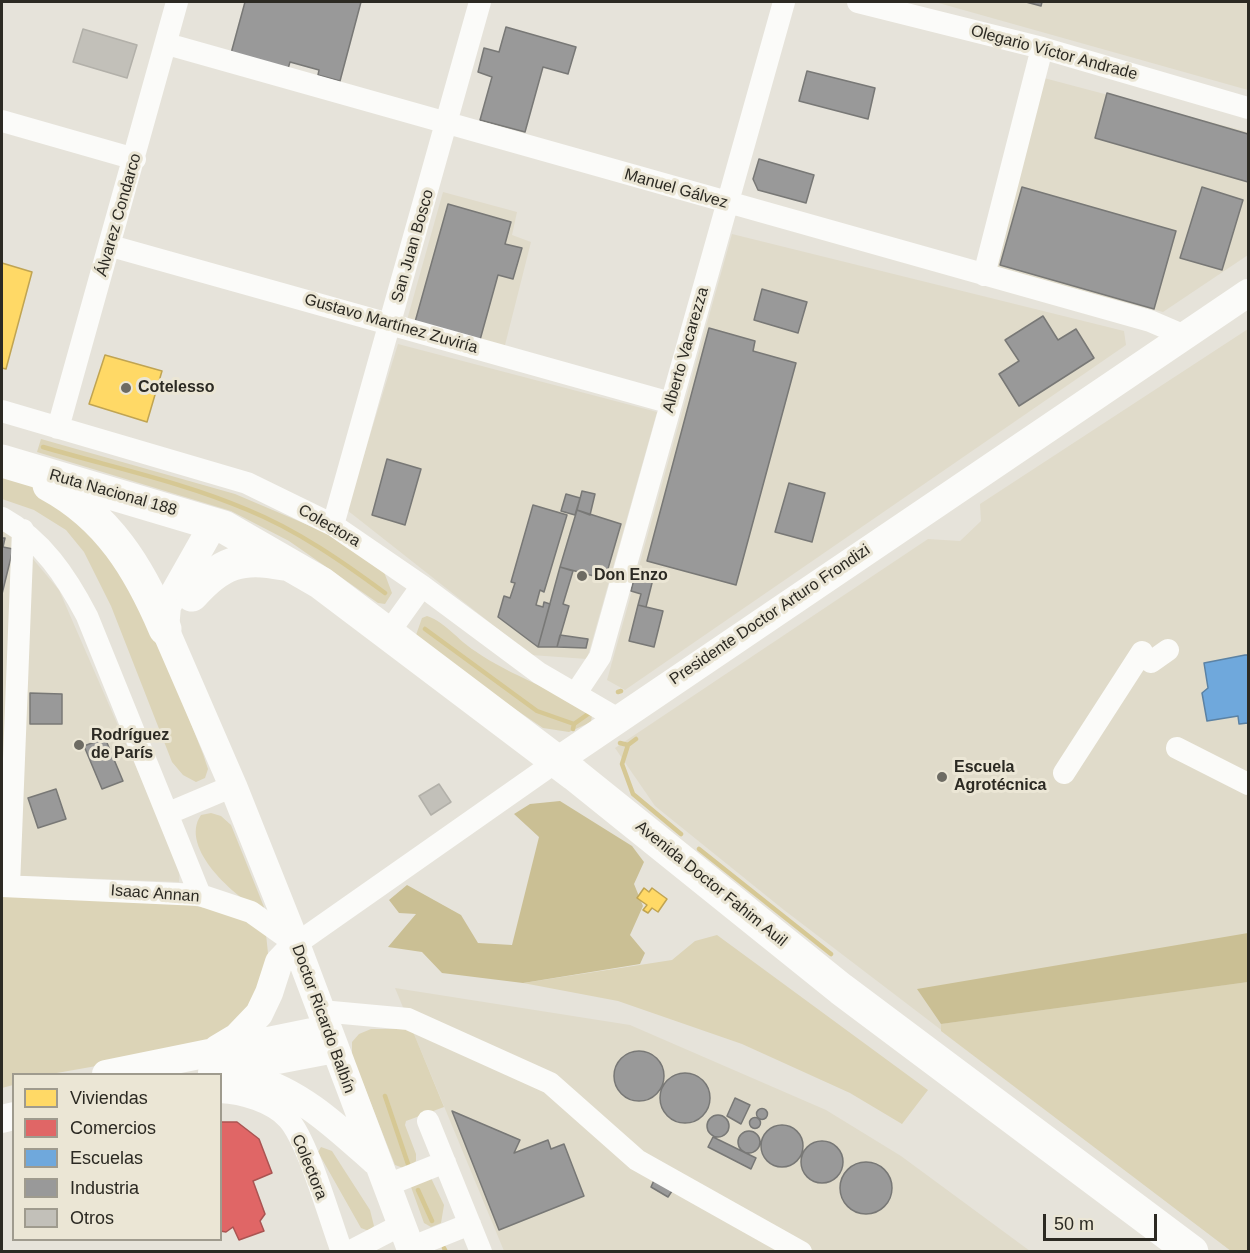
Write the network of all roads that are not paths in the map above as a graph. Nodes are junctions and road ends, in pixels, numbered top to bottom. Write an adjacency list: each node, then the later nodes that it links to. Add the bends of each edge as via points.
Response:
1 (177, 2): 5 (street, Álvarez Condarco)
2 (480, 2): 9 (street, San Juan Bosco)
3 (784, 2): 11 (street, Alberto Vacarezza)
4 (858, 2): 6 (street, Olegario Víctor Andrade)
5 (167, 44): 9 (street, Manuel Gálvez); 10 (street, Álvarez Condarco)
6 (1042, 48): 7 (street, Olegario Víctor Andrade); 13 (street)
7 (1248, 108)
8 (2, 121): 10 (street)
9 (448, 122): 11 (street, Manuel Gálvez); 15 (street, San Juan Bosco)
10 (135, 159): 12 (street, Álvarez Condarco)
11 (727, 204): 13 (street, Manuel Gálvez); 17 (street, Alberto Vacarezza)
12 (111, 246): 15 (street, Gustavo Martínez Zuviría); 19 (street, Álvarez Condarco)
13 (984, 275): 16 (street, Manuel Gálvez, via 1150,321)
14 (1248, 293): 16 (main road, Presidente Doctor Arturo Frondizi)
15 (391, 325): 17 (street, Gustavo Martínez Zuviría); 23 (street, San Juan Bosco)
16 (1185, 336): 32 (main road, Presidente Doctor Arturo Frondizi)
17 (671, 403): 31 (street, Alberto Vacarezza, via 600,657)
18 (2, 411): 19 (street, Colectora)
19 (58, 428): 23 (street, Colectora, via 247,483)
20 (2, 461): 22 (highway, Ruta Nacional 188); 28 (highway, via 67,495 109,531 140,574)
21 (2, 518): 24 (street)
22 (219, 525): 25 (highway, Avenida Doctor Fahim Auil); 27 (main road, Doctor Ricardo Balbín); 28 (main road, via 168,606)
23 (333, 525): 26 (street, Colectora)
24 (23, 530): 38 (street, via 65,577 87,616); 39 (street)
25 (297, 566): 27 (highway, via 266,560 228,564); 29 (highway, Avenida Doctor Fahim Auil)
26 (422, 586): 29 (street); 31 (street, Colectora, via 539,673)
27 (192, 595): 37 (main road, Doctor Ricardo Balbín, via 182,622 183,645)
28 (165, 629): 37 (main road, Doctor Ricardo Balbín)
29 (389, 632): 34 (highway, Avenida Doctor Fahim Auil)
30 (1154, 655): 35 (street)
31 (576, 693): 32 (street, Colectora)
32 (618, 719): 34 (main road, Presidente Doctor Arturo Frondizi)
33 (1177, 748): 36 (street)
34 (557, 761): 41 (street, Presidente Doctor Arturo Frondizi); 56 (highway, Avenida Doctor Fahim Auil, via 841,989)
35 (1064, 773)
36 (1248, 784)
37 (233, 786): 38 (street); 41 (main road, Doctor Ricardo Balbín)
38 (169, 813): 40 (street)
39 (5, 886): 40 (street, Isaac Annan)
40 (200, 895): 41 (street, Isaac Annan, via 251,912)
41 (296, 944): 42 (main road, Doctor Ricardo Balbín); 43 (main road, via 279,962 259,1014)
42 (328, 1030): 44 (main road); 49 (main road, Doctor Ricardo Balbín); 55 (street, via 408,1019 550,1083 638,1160)
43 (212, 1073)
44 (214, 1073)
45 (222, 1075): 49 (main road, via 254,1079 320,1112)
46 (222, 1080): 52 (street, Colectora, via 288,1119 300,1137)
47 (428, 1121): 48 (street)
48 (445, 1162): 49 (street); 50 (street)
49 (381, 1174): 51 (main road, Doctor Ricardo Balbín)
50 (470, 1224): 51 (street); 54 (street)
51 (408, 1242): 53 (street)
52 (342, 1251)
53 (349, 1251)
54 (481, 1251)
55 (801, 1251)
56 (1192, 1251)

